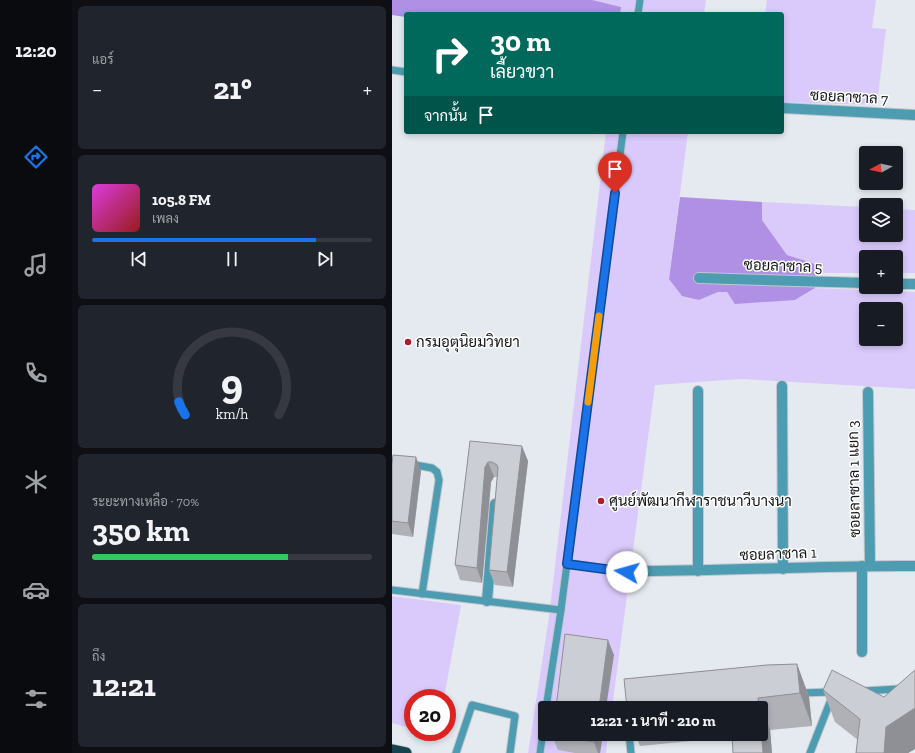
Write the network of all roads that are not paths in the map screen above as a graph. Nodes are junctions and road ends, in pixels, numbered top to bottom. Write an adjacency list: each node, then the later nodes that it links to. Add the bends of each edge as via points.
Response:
1 (640, 0): 2 (lane)
2 (638, 12)
3 (392, 70): 4 (lane)
4 (404, 72)
5 (784, 108): 6 (street, ซอยลาซาล 7)
6 (915, 115)
7 (623, 134): 17 (lane)
8 (699, 278): 9 (street, ซอยลาซาล 5)
9 (859, 283)
10 (903, 284): 11 (street)
11 (915, 284)
12 (782, 386): 20 (street)
13 (698, 391): 21 (street)
14 (868, 392): 18 (street, ซอยลาซาล 1 แยก 3)
15 (392, 461): 25 (lane, via 432,468 437,472 439,480)
16 (496, 491): 26 (street)
17 (567, 564): 23 (lane); 27 (lane)
18 (866, 566): 19 (street, ซอยลาซาล 1); 20 (street, ซอยลาซาล 1); 28 (street, ซอยลาซาล 1 แยก 3)
19 (915, 566)
20 (783, 569): 21 (street, ซอยลาซาล 1)
21 (698, 570): 22 (street, ซอยลาซาล 1)
22 (642, 571)
23 (627, 572)
24 (392, 590): 25 (lane)
25 (422, 594): 26 (lane)
26 (486, 601): 27 (lane)
27 (561, 610): 32 (lane)
28 (862, 652)
29 (915, 688): 30 (lane)
30 (856, 691)
31 (795, 693): 41 (lane, via 838,692)
32 (547, 701)
33 (542, 741): 39 (lane)
34 (630, 741): 40 (lane)
35 (392, 750): 36 (highway)
36 (406, 753)
37 (456, 753): 38 (lane, via 472,705 515,716)
38 (510, 753)
39 (540, 753)
40 (631, 753)
41 (810, 753)

